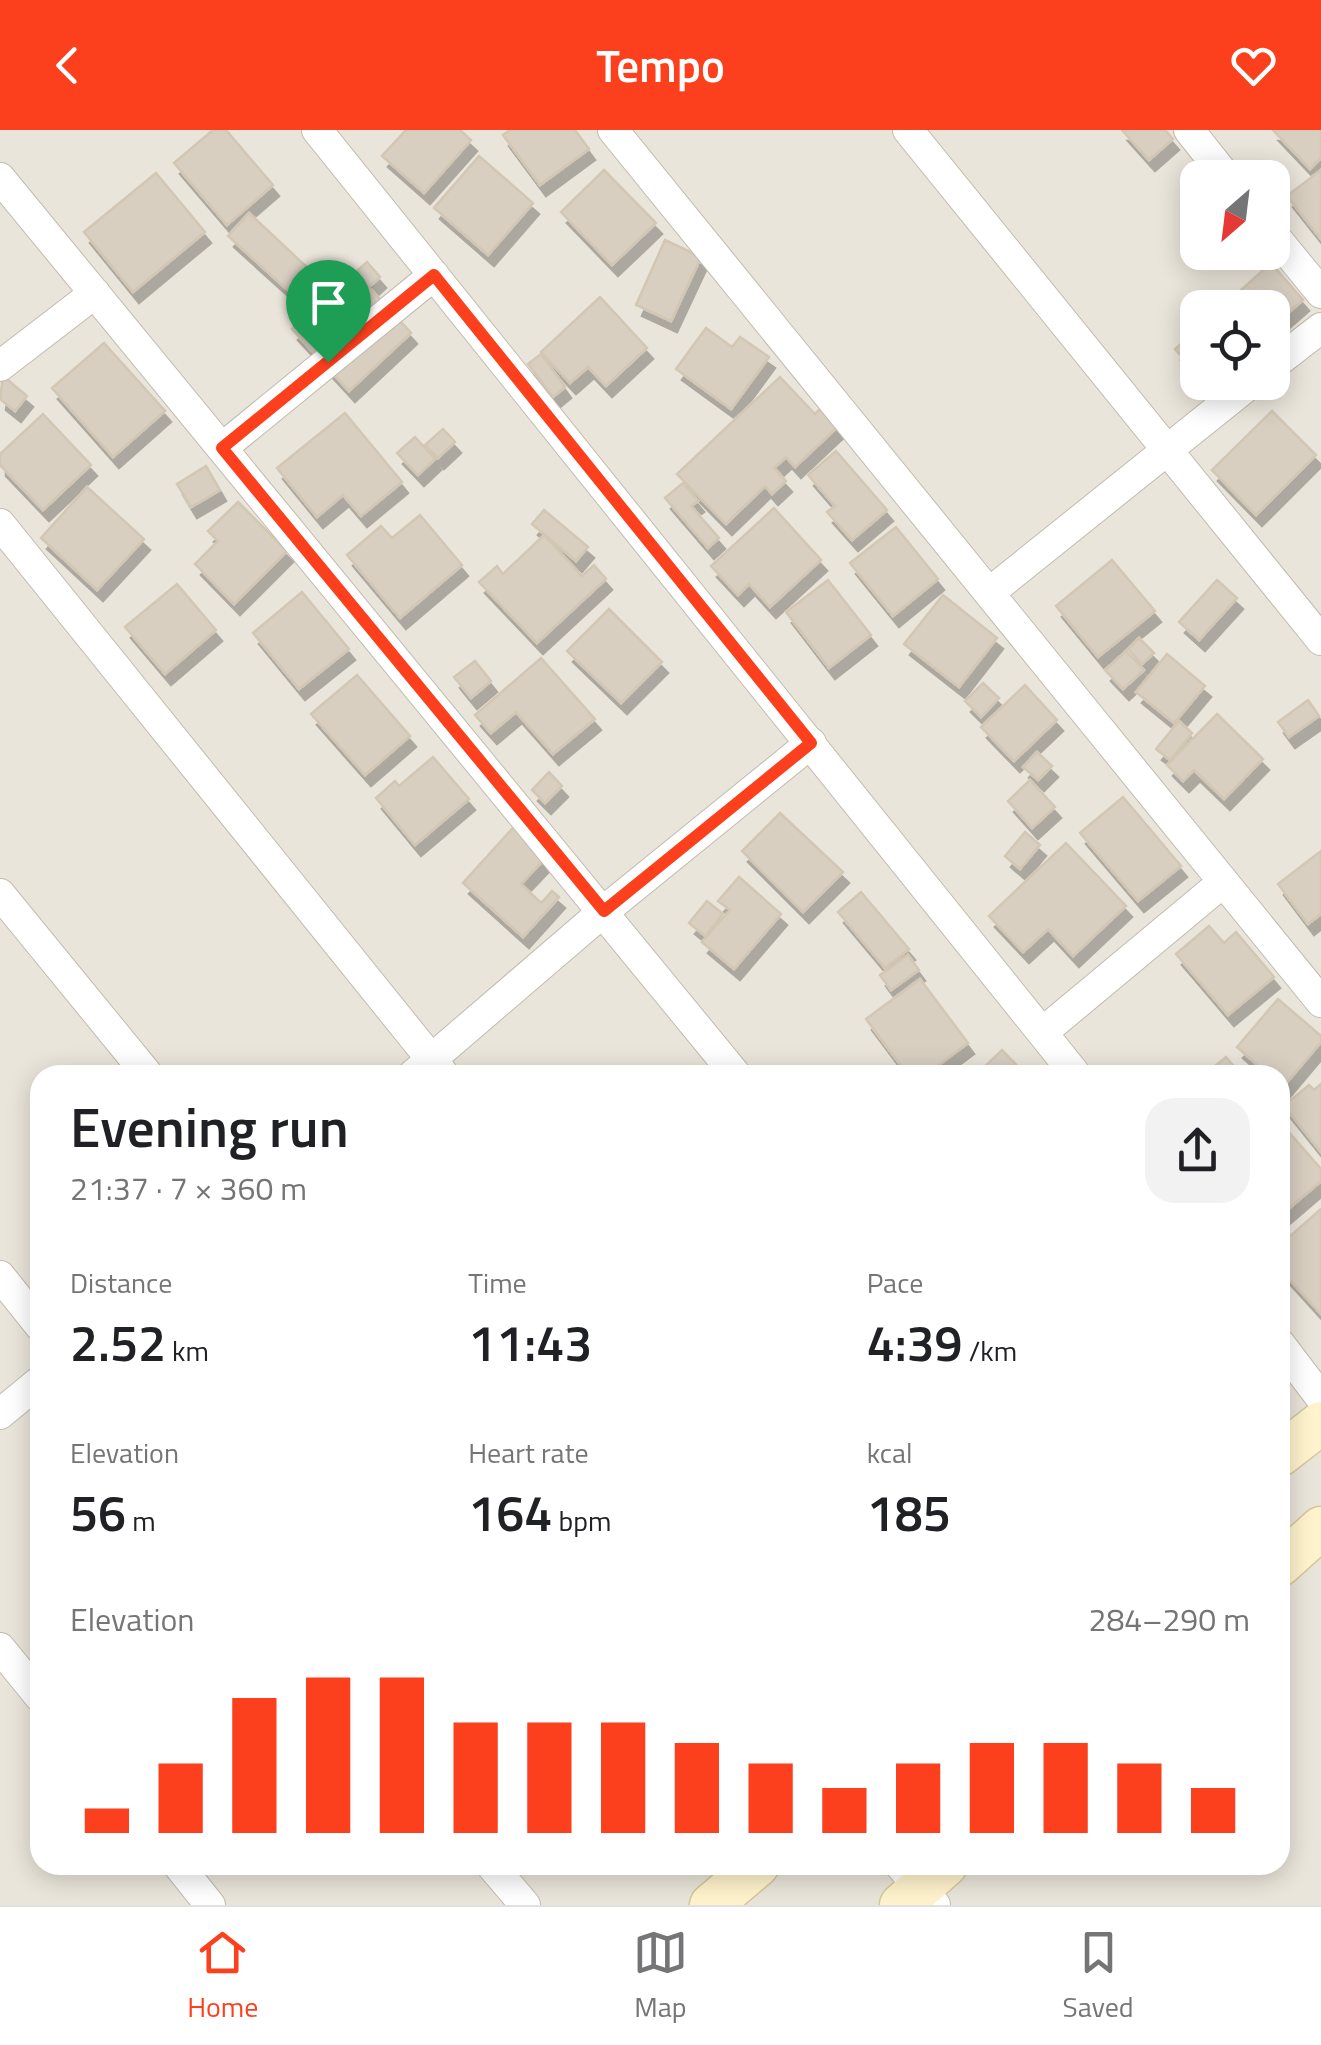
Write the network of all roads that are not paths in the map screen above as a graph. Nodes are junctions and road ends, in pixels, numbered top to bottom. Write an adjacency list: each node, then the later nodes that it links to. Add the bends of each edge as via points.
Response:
1 (614, 130): 18 (street)
2 (908, 130): 16 (street)
3 (1188, 130): 5 (street)
4 (322, 132): 8 (street)
5 (1212, 160)
6 (0, 178): 9 (street)
7 (1290, 256): 10 (street)
8 (434, 275): 15 (street); 20 (street)
9 (95, 293): 13 (street); 15 (street)
10 (1321, 293)
11 (1321, 328): 12 (street)
12 (1290, 352)
13 (0, 366)
14 (1230, 400): 16 (street)
15 (222, 448): 23 (street)
16 (1168, 450): 18 (street); 19 (street)
17 (0, 524): 27 (street)
18 (989, 593): 21 (street)
19 (1321, 640)
20 (811, 743): 23 (street); 25 (street)
21 (1222, 883): 24 (street); 25 (street)
22 (0, 894): 26 (street)
23 (604, 911): 28 (street); 29 (street)
24 (1321, 1002)
25 (1043, 1032): 30 (street)
26 (140, 1065)
27 (425, 1065)
28 (435, 1065)
29 (728, 1065)
30 (1068, 1065)
31 (0, 1276): 32 (street)
32 (30, 1314)
33 (1290, 1357): 35 (street)
34 (30, 1389): 36 (street)
35 (1321, 1398)
36 (0, 1414)
37 (1321, 1423): 38 (main road)
38 (1290, 1447)
39 (1321, 1528): 40 (main road)
40 (1290, 1555)
41 (0, 1648): 42 (street)
42 (30, 1685)
43 (183, 1875): 46 (street)
44 (499, 1875): 47 (street)
45 (746, 1875): 48 (main road)
46 (195, 1900)
47 (524, 1905)
48 (711, 1905)

